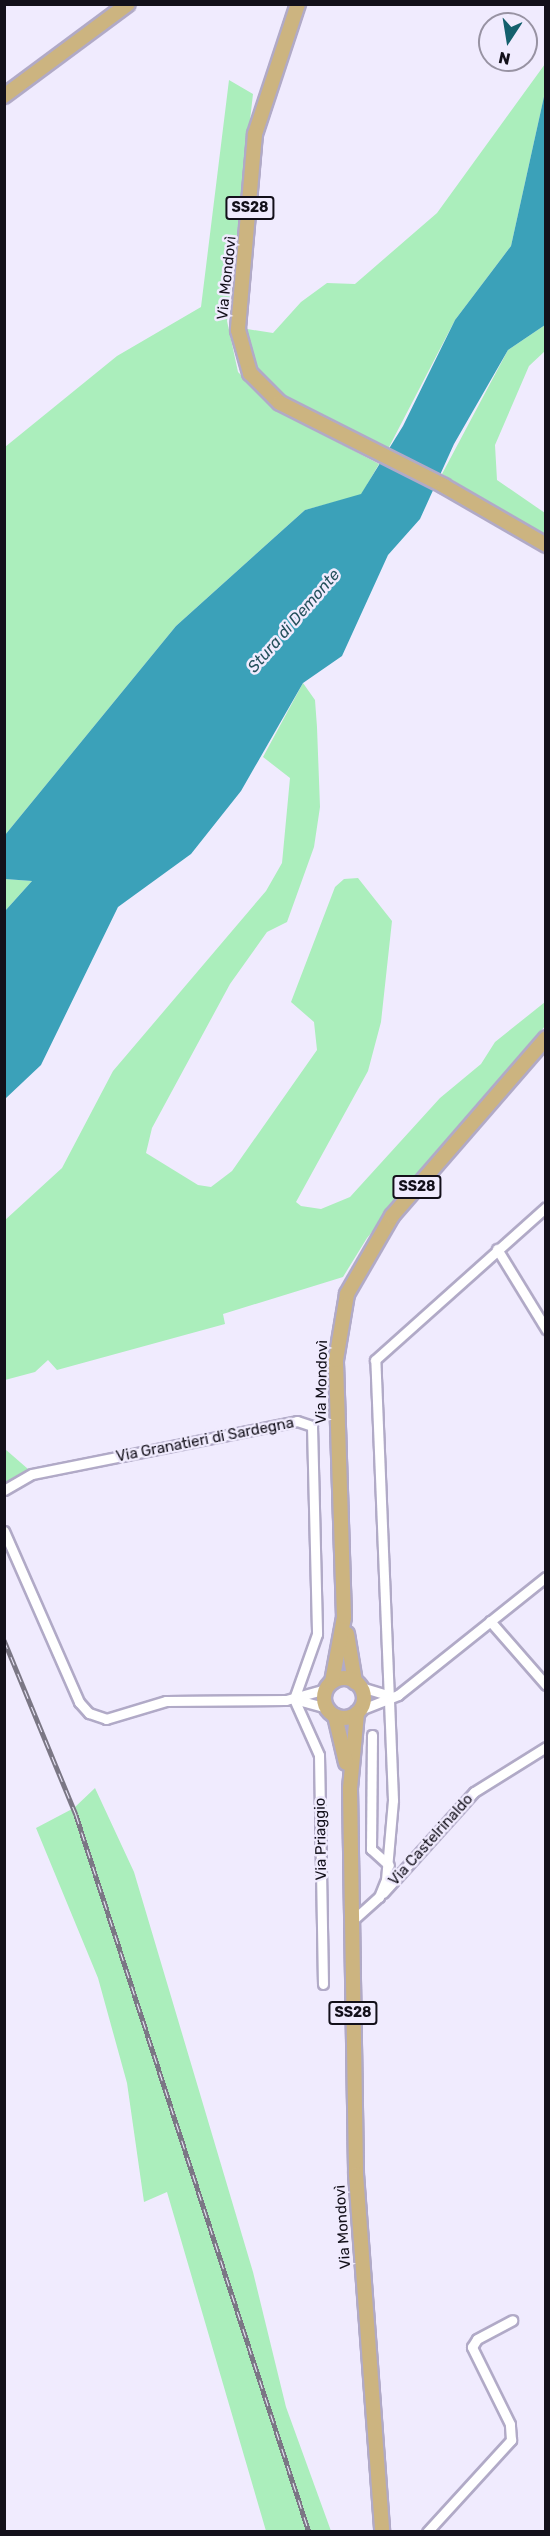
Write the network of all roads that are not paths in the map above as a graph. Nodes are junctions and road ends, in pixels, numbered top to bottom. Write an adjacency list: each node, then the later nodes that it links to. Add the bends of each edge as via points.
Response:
1 (128, 4): 3 (main road)
2 (298, 4): 4 (main road, Via Mondovì / SS28, via 255,134 238,330 250,374 280,403 444,486)
3 (4, 96)
4 (546, 545)
5 (546, 1038): 12 (main road, Via Mondovì / SS28, via 392,1216 370,1245 347,1294 336,1360)
6 (546, 1207): 7 (street)
7 (497, 1249): 8 (street); 17 (street, via 378,1352)
8 (546, 1329)
9 (4, 1490): 18 (street, Via Granatieri di Sardegna, via 32,1474 307,1422 312,1426 317,1634)
10 (4, 1531): 18 (street, via 79,1702 89,1713 106,1719 166,1701)
11 (546, 1577): 13 (street)
12 (344, 1617): 14 (main road, Via Mondovì / SS28); 16 (main road, Via Mondovì / SS28)
13 (490, 1621): 15 (street); 17 (street)
14 (358, 1684): 16 (main road); 17 (street); 19 (main road, SS28)
15 (546, 1685)
16 (329, 1686): 18 (street); 20 (main road, SS28)
17 (390, 1696): 19 (street); 24 (street)
18 (294, 1699): 20 (street); 27 (street, Via Priaggio, via 319,1755)
19 (359, 1711): 20 (main road); 23 (main road, Via Mondovì / SS28)
20 (331, 1712): 23 (main road, Via Mondovì / SS28)
21 (372, 1735): 24 (street, via 371,1849)
22 (546, 1747): 25 (street, Via Castelrinaldo, via 474,1792)
23 (350, 1788): 26 (main road, Via Mondovì / SS28)
24 (389, 1865): 25 (street)
25 (379, 1897): 26 (street)
26 (352, 1921): 29 (main road, Via Mondovì / SS28, via 358,2217)
27 (323, 1984)
28 (512, 2320): 30 (street, via 477,2338 472,2347 510,2424 511,2440)
29 (382, 2532)
30 (427, 2532)

